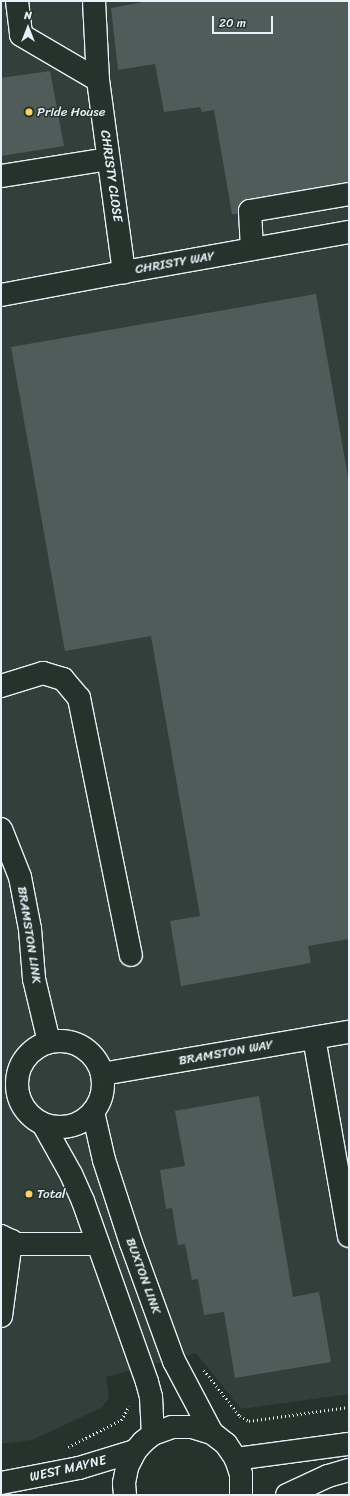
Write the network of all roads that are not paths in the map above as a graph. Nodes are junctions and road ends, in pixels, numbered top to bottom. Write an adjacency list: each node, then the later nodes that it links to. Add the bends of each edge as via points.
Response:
1 (17, 1): 3 (street, via 21,35)
2 (94, 1): 3 (street, CHRISTY CLOSE)
3 (98, 80): 4 (street, CHRISTY CLOSE)
4 (108, 160): 5 (street); 9 (street, CHRISTY CLOSE)
5 (1, 176)
6 (349, 194): 8 (street, via 250,211)
7 (349, 232): 8 (street, CHRISTY WAY)
8 (252, 249): 9 (street, CHRISTY WAY)
9 (124, 272): 10 (street, CHRISTY WAY)
10 (1, 295)
11 (1, 686): 13 (street, via 43,673 63,679 79,698)
12 (1, 829): 16 (street, BRAMSTON LINK, via 20,877 30,929 34,979)
13 (131, 955)
14 (349, 1032): 15 (street, BRAMSTON WAY)
15 (314, 1038): 17 (street, BRAMSTON WAY); 21 (street)
16 (49, 1042): 17 (street, via 80,1045 92,1054); 18 (street, via 37,1047 28,1055)
17 (102, 1074): 19 (street, via 103,1092)
18 (9, 1090): 20 (street, via 28,1113)
19 (93, 1112): 20 (street, via 78,1123 68,1126); 25 (street, BUXTON LINK, via 104,1160 174,1361)
20 (43, 1124): 23 (street, via 71,1174)
21 (349, 1236)
22 (6, 1238): 23 (street, via 17,1244); 24 (street)
23 (98, 1244): 26 (street, via 147,1382 151,1397)
24 (1, 1316)
25 (212, 1433): 26 (street, via 192,1427 172,1427); 29 (street, via 226,1444)
26 (153, 1434): 28 (street)
27 (349, 1444): 29 (street)
28 (134, 1451): 31 (street, WEST MAYNE, via 79,1468); 32 (street, via 127,1467)
29 (236, 1459): 33 (street, via 241,1474)
30 (349, 1470): 34 (street, via 328,1476)
31 (1, 1483)
32 (125, 1495)
33 (241, 1495)
34 (288, 1495)

